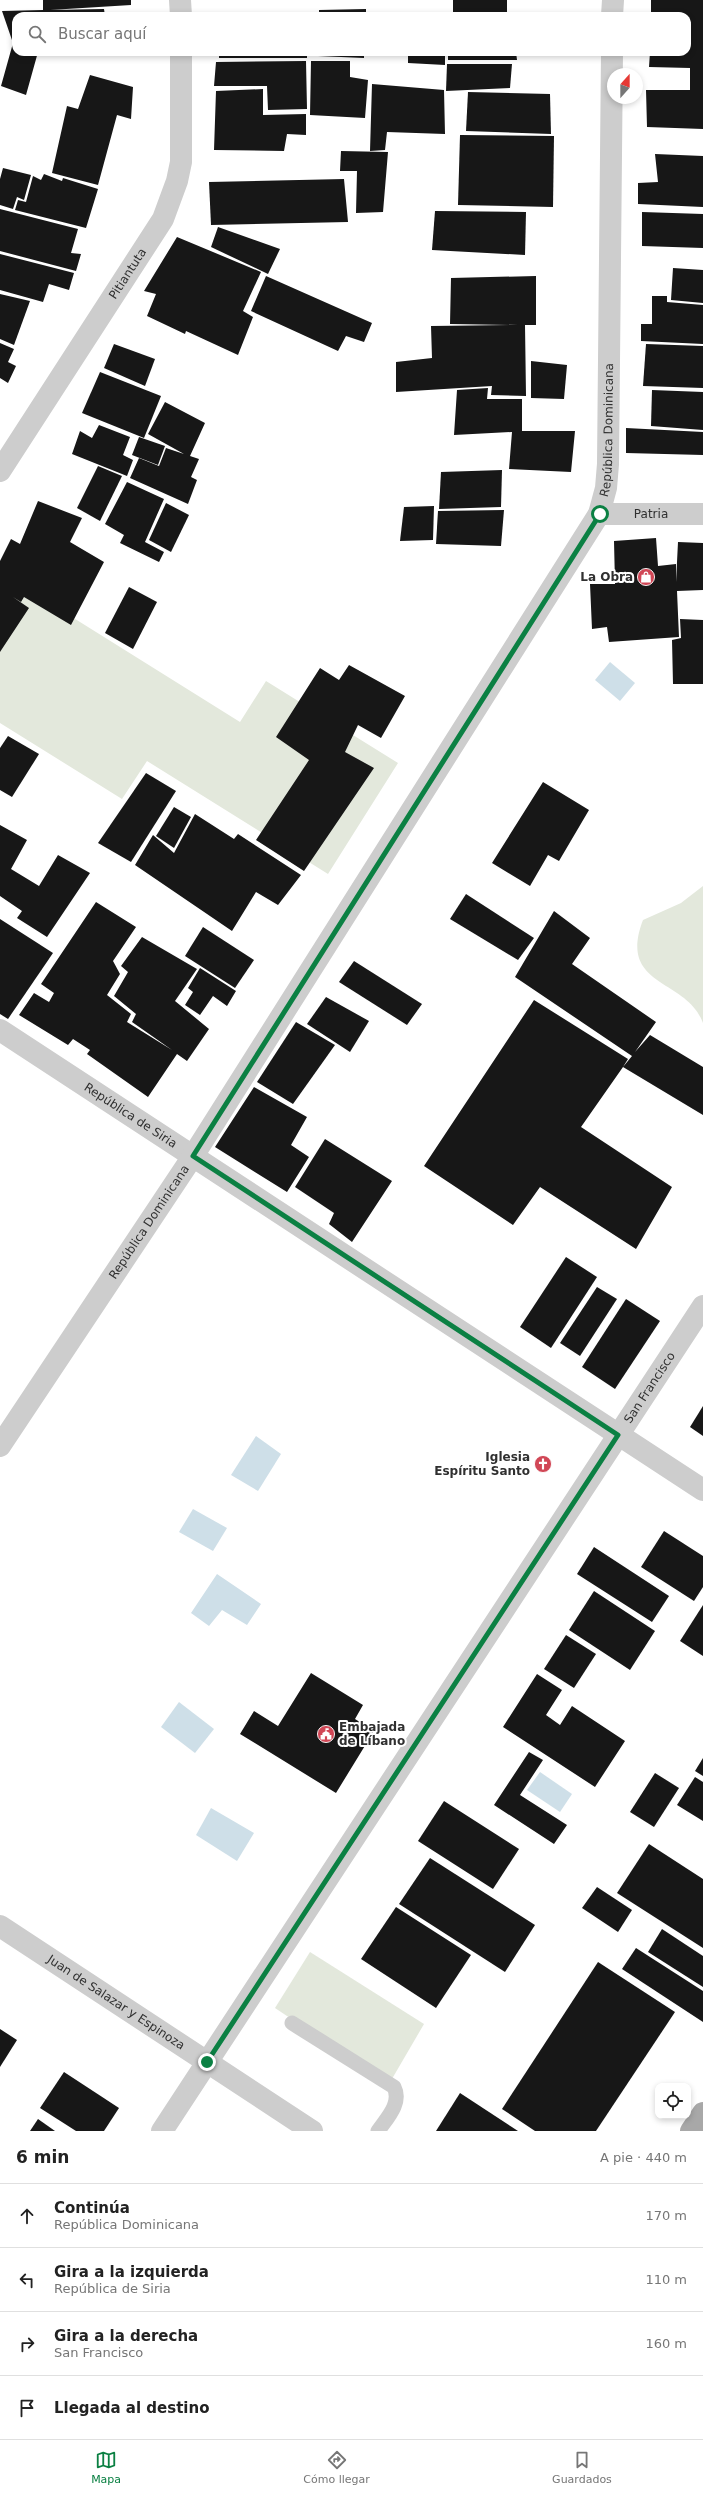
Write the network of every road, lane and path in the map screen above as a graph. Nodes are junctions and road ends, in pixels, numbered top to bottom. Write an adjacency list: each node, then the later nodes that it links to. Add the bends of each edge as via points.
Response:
1 (180, 0): 3 (street)
2 (613, 0): 4 (street)
3 (180, 12)
4 (612, 12)
5 (181, 56): 7 (street, Pitiantuta, via 181,162 163,219)
6 (612, 56): 8 (street, República Dominicana, via 608,464)
7 (0, 471)
8 (600, 514): 9 (street, Patria); 11 (street, República Dominicana)
9 (703, 514)
10 (0, 1030): 11 (street, República de Siria)
11 (193, 1156): 13 (street, República de Siria); 14 (street, República Dominicana)
12 (703, 1306): 13 (street, San Francisco)
13 (618, 1435): 15 (street, República de Siria); 18 (street, San Francisco)
14 (0, 1446)
15 (703, 1490)
16 (0, 1926): 18 (street, Juan de Salazar y Espinoza)
17 (292, 2023): 22 (lane, via 394,2087 397,2093 395,2105)
18 (207, 2062): 20 (street, San Francisco); 21 (street, Juan de Salazar y Espinoza)
19 (703, 2113): 23 (main road)
20 (162, 2131)
21 (312, 2131)
22 (378, 2131)
23 (691, 2131)

